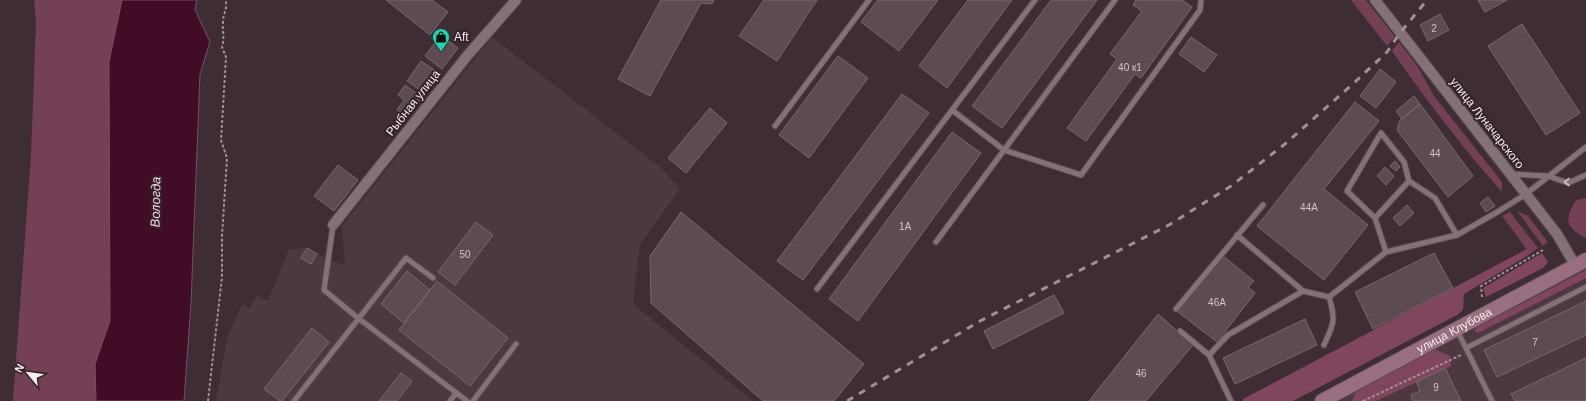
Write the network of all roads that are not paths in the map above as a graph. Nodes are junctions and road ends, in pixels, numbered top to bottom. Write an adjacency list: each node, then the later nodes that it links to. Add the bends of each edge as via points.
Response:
1 (516, 0): 18 (street, Рыбная улица, via 467,56)
2 (869, 0): 8 (lane)
3 (1035, 0): 7 (lane)
4 (1115, 0): 10 (lane)
5 (1201, 0): 10 (lane, via 1200,10 1081,175)
6 (1375, 0): 11 (street, улица Луначарского)
7 (952, 110): 10 (lane); 26 (lane)
8 (775, 126)
9 (1586, 147): 13 (lane)
10 (1004, 150): 21 (lane)
11 (1510, 174): 13 (lane); 15 (street, улица Луначарского)
12 (1586, 175): 13 (lane, one-way to 13, via 1568,183)
13 (1548, 176): 15 (lane)
14 (1409, 181): 17 (lane); 17 (lane, via 1404,162 1382,133 1347,191); 20 (lane, via 1435,198)
15 (1526, 194): 20 (lane); 23 (street, улица Луначарского)
16 (1264, 205): 19 (lane)
17 (1375, 218): 22 (lane)
18 (334, 225): 30 (lane, via 324,290)
19 (1237, 235): 27 (lane); 29 (lane)
20 (1456, 235): 22 (lane)
21 (936, 242)
22 (1386, 252): 28 (lane)
23 (1581, 263): 31 (main road, улица Клубова)
24 (433, 278): 30 (lane, via 406,258)
25 (1586, 286): 35 (lane)
26 (817, 289)
27 (1303, 291): 28 (lane); 36 (lane, via 1228,335)
28 (1328, 297): 34 (lane, via 1334,315 1332,329)
29 (1176, 309)
30 (358, 318): 37 (lane); 38 (lane)
31 (1457, 329): 35 (lane); 43 (main road, улица Клубова)
32 (1180, 331): 36 (lane)
33 (516, 344): 41 (lane)
34 (1324, 345)
35 (1467, 350): 44 (lane)
36 (1209, 355): 42 (lane)
37 (456, 393): 39 (lane); 40 (lane)
38 (294, 401)
39 (450, 401)
40 (467, 401)
41 (473, 401)
42 (1231, 401)
43 (1324, 401)
44 (1492, 401)

